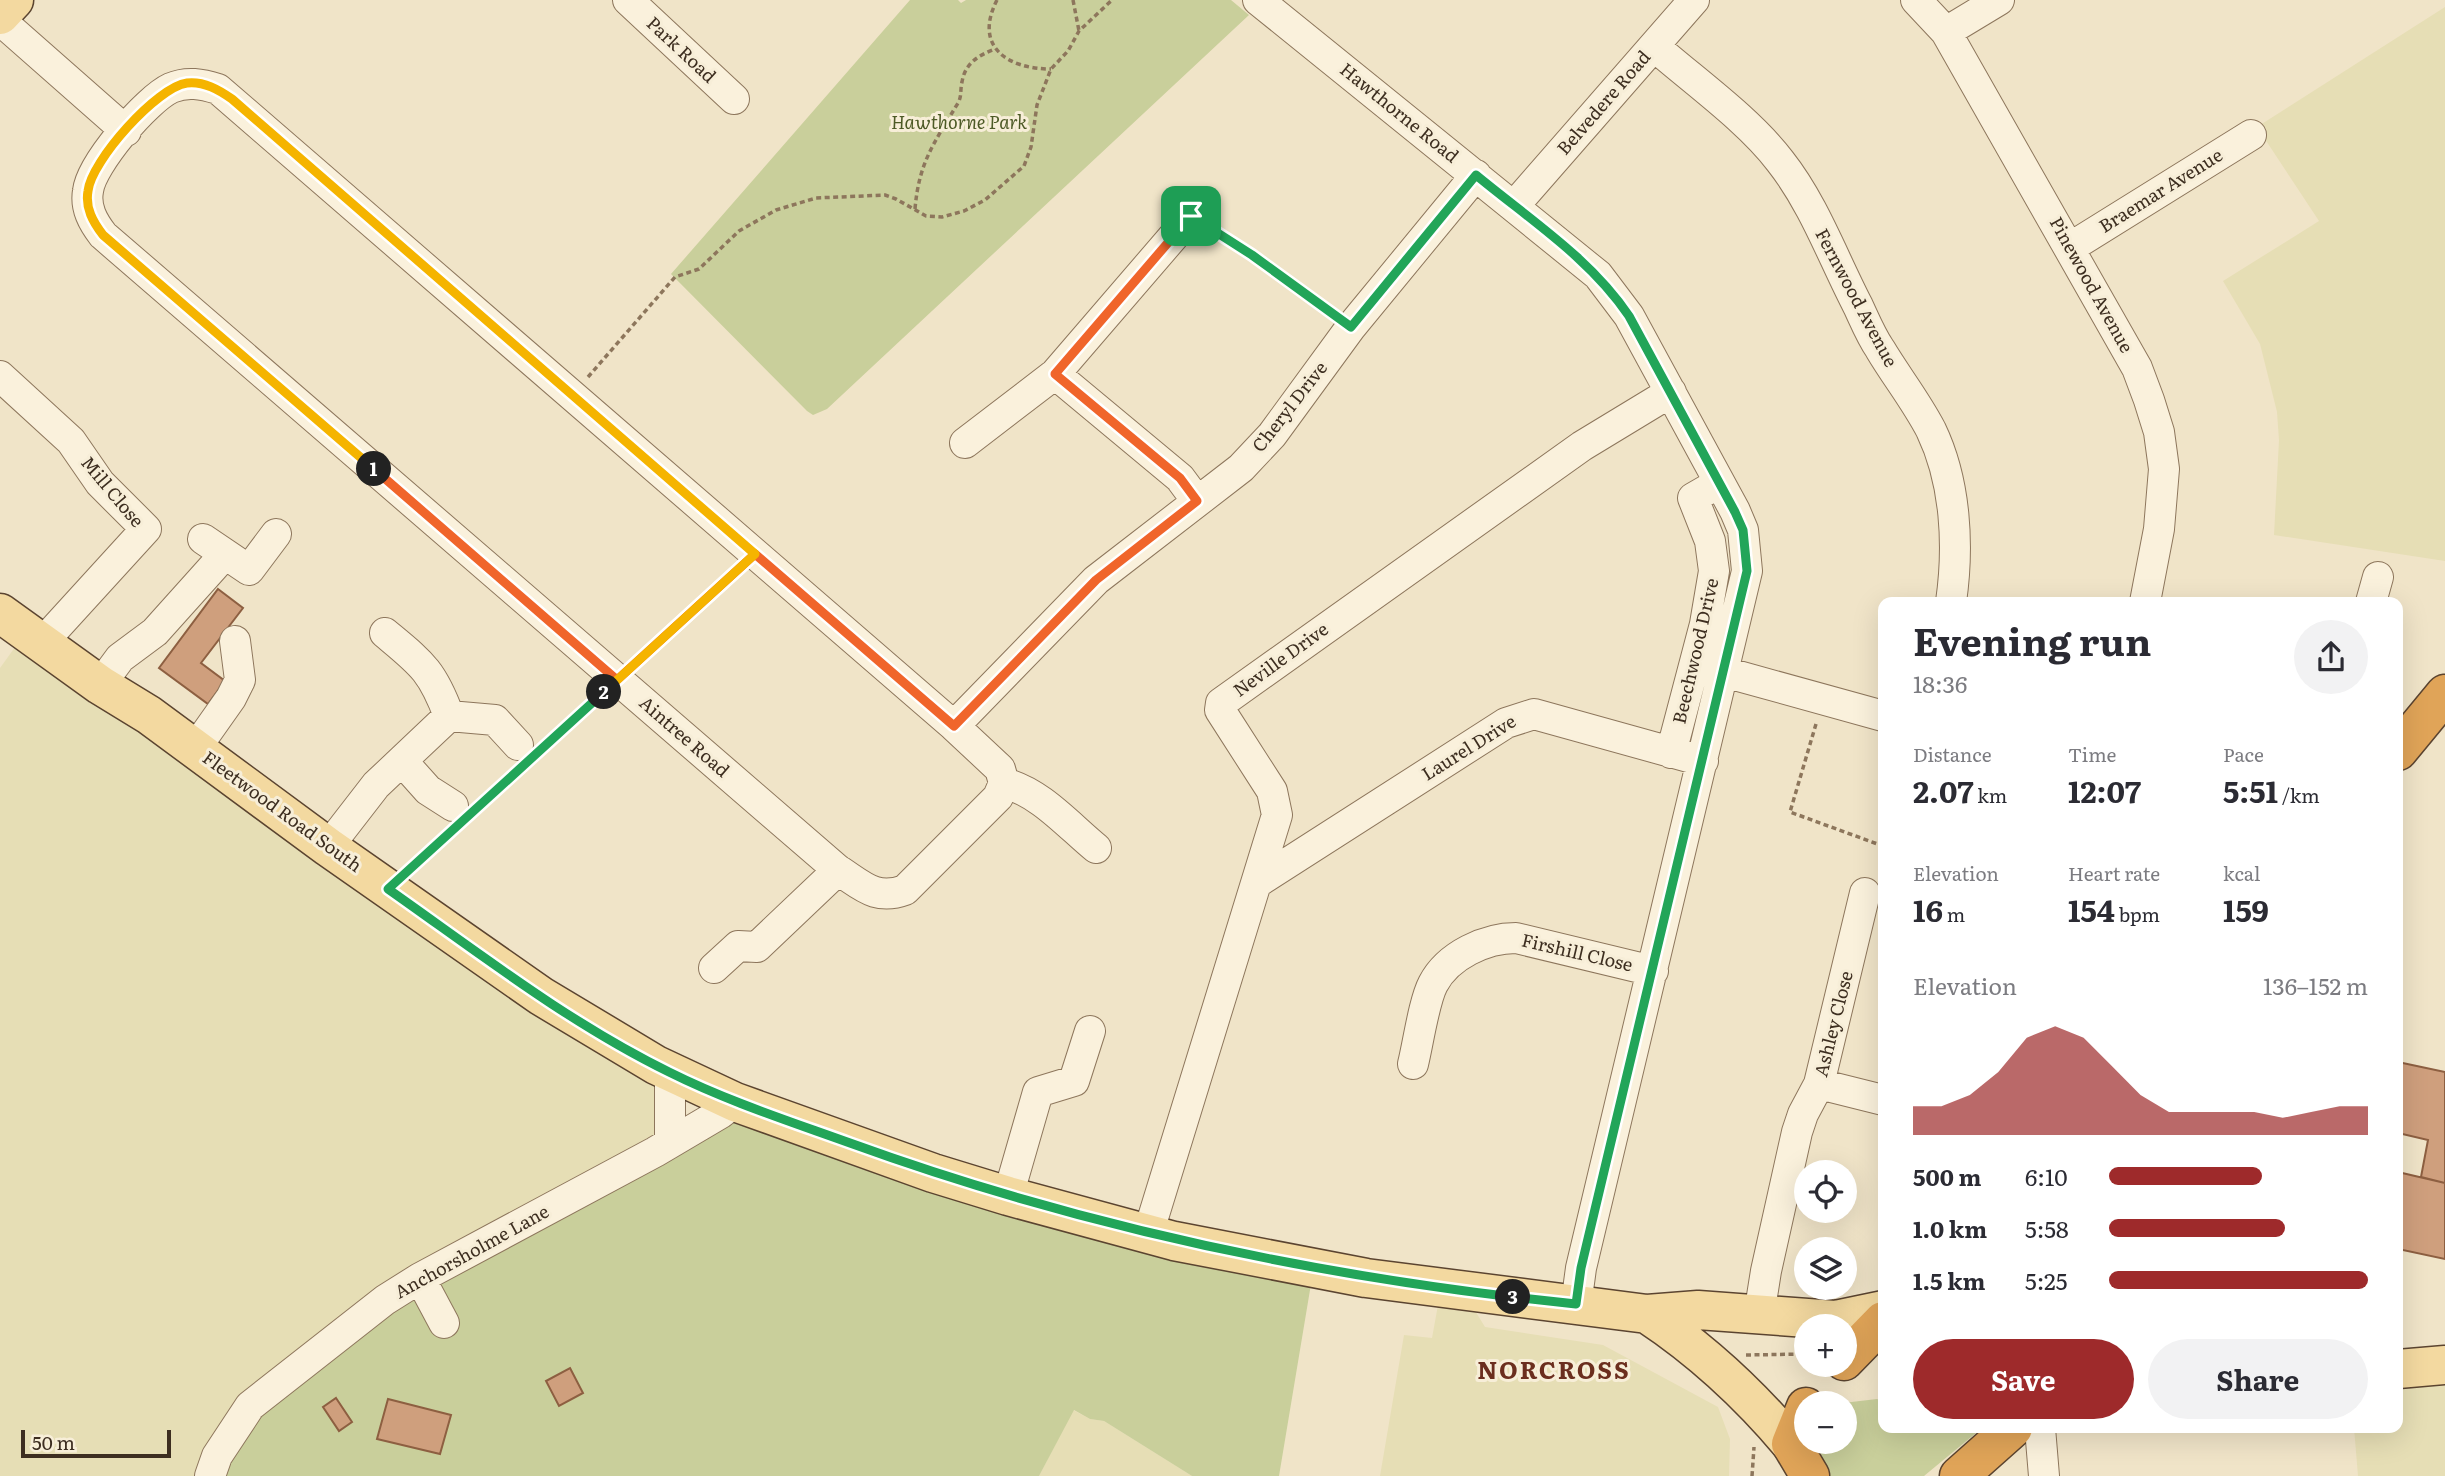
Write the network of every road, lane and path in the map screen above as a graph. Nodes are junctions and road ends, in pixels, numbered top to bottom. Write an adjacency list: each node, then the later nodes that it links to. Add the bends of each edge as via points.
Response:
1 (628, 0): 15 (street, Park Road)
2 (997, 0): 13 (path, via 990,20)
3 (1073, 0): 10 (path)
4 (1112, 0): 10 (path)
5 (1694, 0): 12 (street, Belvedere Road)
6 (1916, 0): 11 (street, Pinewood Avenue)
7 (1999, 0): 11 (street)
8 (1265, 2): 18 (street, Hawthorne Road)
9 (4, 8): 16 (street)
10 (1079, 31): 14 (path)
11 (1946, 32): 22 (street, Pinewood Avenue)
12 (1654, 46): 19 (street, Belvedere Road); 34 (street, Fernwood Avenue, via 1780,160 1803,196 1879,348 1932,432 1947,475 1953,522 1956,566)
13 (995, 49): 14 (path, via 1018,65); 20 (path, via 967,68 961,100 928,155)
14 (1051, 68): 20 (path, via 1037,105 1024,166 985,201 964,211 942,217 926,216)
15 (734, 99)
16 (126, 131): 27 (street, Aintree Road, via 171,88 187,83 218,89); 41 (street, Aintree Road, via 103,158 88,189 88,207 103,235)
17 (2251, 135): 22 (street, Braemar Avenue)
18 (1476, 175): 19 (street, Hawthorne Road); 23 (street, Cheryl Drive)
19 (1514, 206): 26 (street, Hawthorne Road, via 1605,283 1629,316)
20 (915, 209): 27 (path, via 885,195 835,195 794,203 758,218 699,269 675,278)
21 (1191, 216): 23 (path); 24 (street)
22 (2071, 247): 35 (street, Pinewood Avenue, via 2137,368 2159,432 2164,469)
23 (1351, 327): 31 (street, Cheryl Drive, via 1272,435 1241,468)
24 (1055, 374): 29 (street); 31 (street, via 1180,478)
25 (0, 377): 39 (street, Mill Close, via 71,441 100,483 146,529)
26 (1671, 393): 28 (street, Hawthorne Road); 60 (street, Neville Drive, via 1582,446 1222,703 1220,710 1276,802 1277,815)
27 (573, 394): 33 (street, Aintree Road)
28 (1688, 425): 30 (street, Beechwood Drive)
29 (965, 443)
30 (1719, 483): 40 (street, Beechwood Drive, via 1743,530 1747,571); 50 (street, Beechwood Drive, via 1693,498 1710,541 1714,570 1705,624)
31 (1197, 501): 47 (street, Cheryl Drive, via 1096,580)
32 (276, 534): 42 (street, via 249,570 214,546 155,632 120,658)
33 (755, 554): 41 (path); 47 (street, Aintree Road)
34 (1952, 597)
35 (2146, 597)
36 (1, 616): 39 (main road, Fleetwood Road South)
37 (385, 633): 46 (street, via 424,665)
38 (234, 641): 49 (street, via 240,680)
39 (42, 643): 42 (main road, Fleetwood Road South)
40 (1724, 672): 44 (street); 52 (street, Beechwood Drive)
41 (617, 680): 51 (path); 59 (street, Aintree Road)
42 (100, 685): 49 (main road, Fleetwood Road South)
43 (2445, 694): 48 (highway)
44 (1824, 698): 45 (street); 56 (path, via 1790,812)
45 (1878, 714)
46 (449, 716): 51 (street, via 495,720); 53 (street)
47 (954, 726): 54 (street, Aintree Road, via 1000,769)
48 (2403, 745)
49 (195, 749): 57 (main road, Fleetwood Road South)
50 (1671, 753): 52 (street, Laurel Drive); 60 (street, Laurel Drive, via 1534,714 1521,716)
51 (525, 755): 55 (path)
52 (1703, 761): 64 (street, Beechwood Drive)
53 (402, 762): 55 (street, via 428,790); 57 (street, via 376,785)
54 (1004, 783): 58 (street, via 1033,795); 59 (street, Aintree Road, via 999,797 905,890 889,895 871,891)
55 (462, 814): 61 (path)
56 (1878, 844)
57 (328, 847): 61 (main road, Fleetwood Road South)
58 (1096, 848)
59 (838, 870): 63 (street, via 757,947 738,946)
60 (1258, 882): 73 (street, Neville Drive)
61 (388, 889): 67 (main road, Fleetwood Road South, via 552,1003)
62 (1866, 893): 68 (street, Ashley Close)
63 (714, 968)
64 (1653, 971): 66 (street, Firshill Close, via 1516,937 1498,938 1453,960 1432,984); 75 (street, Beechwood Drive)
65 (1090, 1031): 72 (street, via 1074,1081 1038,1091)
66 (1413, 1064)
67 (670, 1073): 70 (main road, Fleetwood Road South); 71 (street)
68 (1819, 1084): 69 (street); 78 (street, Ashley Close, via 1797,1132)
69 (1878, 1099)
70 (735, 1102): 71 (street, Anchorsholme Lane); 72 (main road, Fleetwood Road South)
71 (670, 1143): 74 (street, Anchorsholme Lane)
72 (1008, 1196): 73 (main road, Fleetwood Road South)
73 (1148, 1234): 75 (main road, Fleetwood Road South, via 1366,1278)
74 (420, 1278): 79 (street); 90 (street, Anchorsholme Lane, via 250,1406 217,1456)
75 (1576, 1304): 77 (main road, Fleetwood Road South)
76 (1878, 1311): 78 (main road, Fleetwood Road South, via 1835,1321)
77 (1647, 1314): 78 (main road, Fleetwood Road South, via 1698,1310); 89 (main road, Fleetwood Road South, via 1731,1378)
78 (1759, 1315)
79 (444, 1323)
80 (1878, 1326): 81 (highway)
81 (1857, 1348)
82 (2445, 1365): 83 (main road)
83 (2403, 1369)
84 (1830, 1377): 85 (highway)
85 (1817, 1391)
86 (2007, 1433): 92 (highway)
87 (2040, 1433): 93 (street)
88 (1752, 1437): 91 (path)
89 (1793, 1461)
90 (210, 1476)
91 (1752, 1476)
92 (1959, 1476)
93 (2044, 1476)

